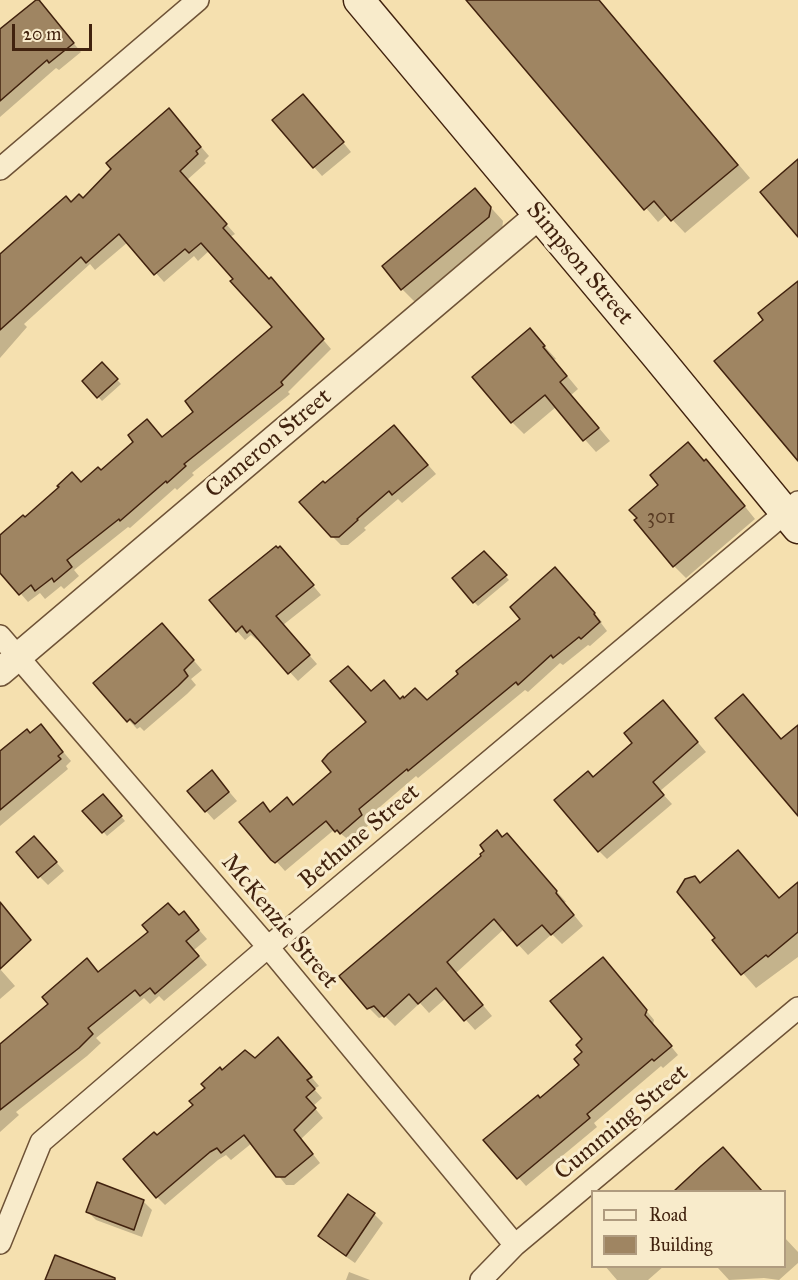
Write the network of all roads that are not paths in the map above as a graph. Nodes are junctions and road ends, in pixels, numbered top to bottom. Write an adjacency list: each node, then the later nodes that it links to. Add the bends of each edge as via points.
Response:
1 (198, 0): 3 (street)
2 (359, 0): 4 (main road, Simpson Street)
3 (0, 169)
4 (538, 216): 5 (main road, Simpson Street); 7 (street, Cameron Street)
5 (794, 514): 8 (street, Bethune Street)
6 (0, 636): 7 (street, McKenzie Street)
7 (9, 665): 8 (street, McKenzie Street)
8 (268, 947): 10 (street, Bethune Street, via 41,1142); 11 (street, McKenzie Street)
9 (798, 1008): 11 (street, Cumming Street)
10 (0, 1243)
11 (515, 1245): 12 (street, Cumming Street)
12 (481, 1280)

